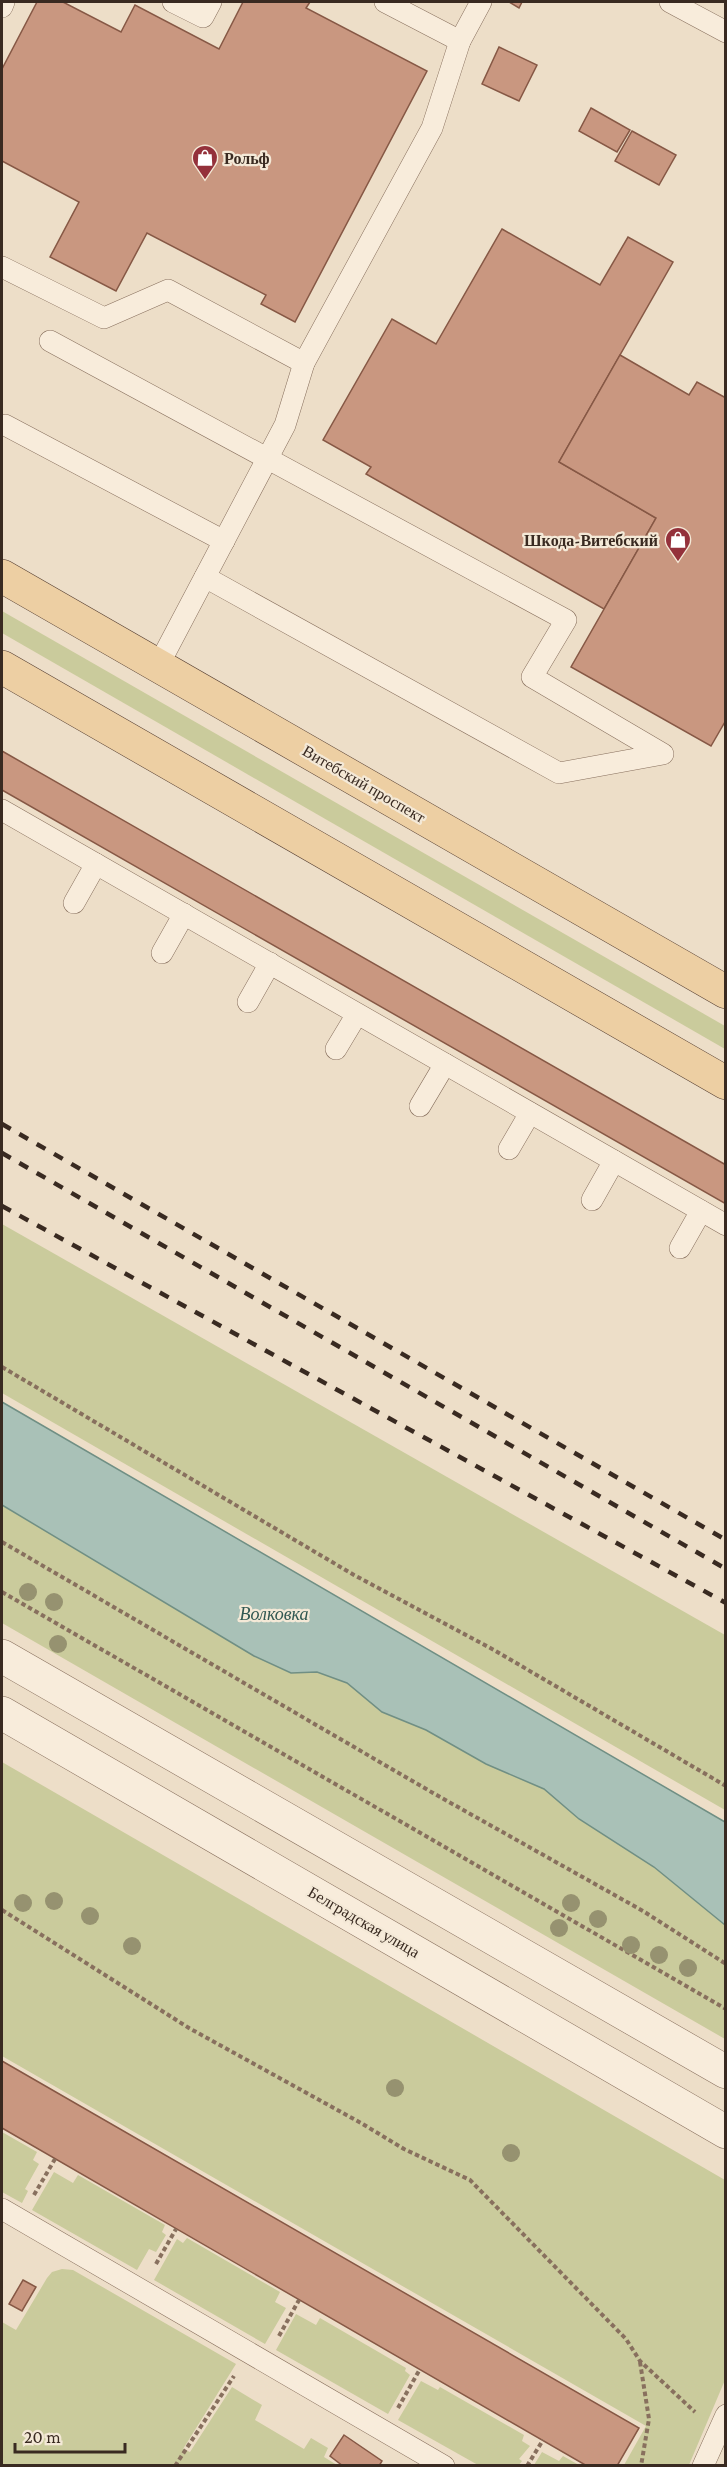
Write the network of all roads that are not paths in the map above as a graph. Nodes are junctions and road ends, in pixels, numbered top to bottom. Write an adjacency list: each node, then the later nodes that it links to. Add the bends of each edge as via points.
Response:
1 (4, 2): 7 (lane)
2 (173, 2): 3 (lane, via 202,17)
3 (211, 2)
4 (385, 2): 9 (lane)
5 (481, 2): 9 (lane)
6 (670, 2): 8 (lane)
7 (2, 7)
8 (726, 32)
9 (459, 41): 12 (lane, via 432,128)
10 (2, 267): 12 (lane, via 104,318 168,290)
11 (50, 341): 14 (lane)
12 (304, 363): 14 (lane, via 285,425)
13 (5, 425): 15 (lane)
14 (267, 457): 15 (lane); 17 (lane, via 566,620 532,677 663,754 559,773)
15 (224, 541): 17 (lane)
16 (2, 576): 18 (main road, Витебский проспект)
17 (205, 577): 18 (lane)
18 (158, 666): 26 (main road, Витебский проспект)
19 (2, 667): 31 (main road)
20 (4, 815): 21 (lane)
21 (96, 864): 22 (lane); 23 (lane)
22 (74, 903)
23 (184, 914): 24 (lane); 25 (lane)
24 (162, 953)
25 (270, 963): 27 (lane); 28 (lane)
26 (726, 992)
27 (248, 1002)
28 (357, 1014): 29 (lane); 30 (lane)
29 (336, 1049)
30 (445, 1064): 32 (lane); 33 (lane)
31 (726, 1083)
32 (420, 1106)
33 (531, 1113): 34 (lane); 35 (lane)
34 (509, 1149)
35 (614, 1161): 36 (lane); 37 (lane)
36 (592, 1200)
37 (701, 1211): 38 (lane); 39 (lane)
38 (726, 1225)
39 (681, 1248)
40 (2, 1656): 42 (street)
41 (2, 1713): 43 (street, Белградская улица)
42 (726, 2072)
43 (726, 2132)
44 (2, 2209): 46 (lane)
45 (722, 2424): 47 (lane)
46 (444, 2466)
47 (703, 2466)

